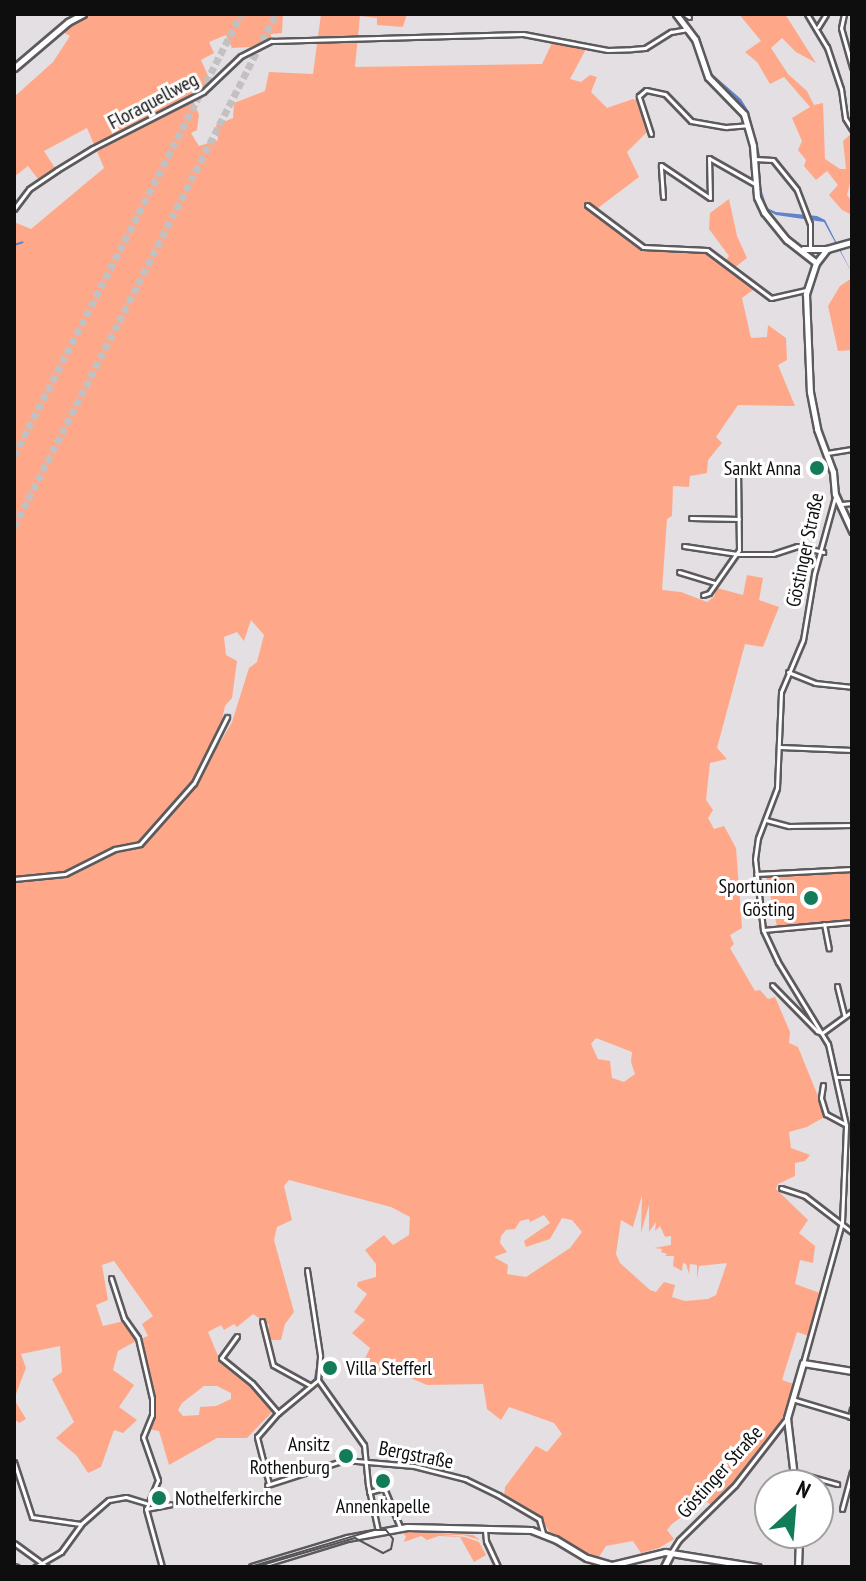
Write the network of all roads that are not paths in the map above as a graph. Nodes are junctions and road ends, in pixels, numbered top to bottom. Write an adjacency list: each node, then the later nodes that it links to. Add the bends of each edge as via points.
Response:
1 (83, 14): 9 (main road)
2 (676, 14): 7 (main road)
3 (807, 14): 6 (street)
4 (826, 14): 6 (street)
5 (844, 14): 8 (street, via 841,28)
6 (818, 27): 11 (street)
7 (688, 29): 10 (main road, via 708,77 737,103); 17 (street, Floraquellweg, via 671,32 645,48 608,50 523,34 271,41 241,56 203,92 57,170 29,189)
8 (852, 67)
9 (14, 68)
10 (748, 124): 12 (street, via 726,127 691,121 665,94 646,90 639,96); 13 (main road)
11 (852, 129)
12 (651, 134)
13 (758, 159): 14 (main road); 21 (street, via 773,160 787,175 808,218)
14 (755, 184): 15 (street, via 709,158 710,198 661,165); 19 (main road, via 764,212)
15 (663, 197)
16 (587, 205): 23 (street, via 643,247 707,250 771,298)
17 (14, 209)
18 (852, 242): 20 (main road)
19 (799, 247): 21 (main road); 22 (main road)
20 (827, 249): 21 (main road); 22 (main road, Göstinger Straße)
21 (810, 250)
22 (816, 263): 23 (main road, Göstinger Straße)
23 (807, 289): 25 (main road, Göstinger Straße, via 810,392)
24 (852, 449): 25 (street)
25 (827, 453): 27 (main road, Göstinger Straße)
26 (738, 466): 31 (street)
27 (835, 494): 29 (main road); 34 (street, Göstinger Straße)
28 (852, 503): 29 (street)
29 (842, 504): 32 (main road)
30 (691, 518): 31 (street)
31 (740, 519): 35 (street)
32 (852, 531)
33 (684, 546): 35 (street)
34 (823, 552): 35 (street, via 797,546 773,554); 39 (street, Göstinger Straße, via 803,640)
35 (737, 554): 37 (street)
36 (679, 572): 37 (street)
37 (715, 583): 38 (street)
38 (703, 595)
39 (788, 672): 40 (street, via 815,683); 42 (street, Göstinger Straße, via 779,703)
40 (852, 687)
41 (227, 717): 48 (street, via 194,783 140,844 106,852 65,874)
42 (780, 747): 43 (street); 44 (street, Göstinger Straße, via 777,788)
43 (852, 750)
44 (766, 820): 45 (street, via 789,826); 47 (street, Göstinger Straße, via 755,847)
45 (852, 825)
46 (852, 869): 47 (street)
47 (756, 874): 51 (street, Göstinger Straße)
48 (14, 879)
49 (852, 922): 50 (street)
50 (824, 924): 51 (street); 52 (street)
51 (763, 930): 57 (street, Göstinger Straße)
52 (829, 949)
53 (772, 985): 57 (street, Göstinger Straße)
54 (837, 986): 56 (street)
55 (852, 1011): 56 (street)
56 (844, 1015): 57 (street)
57 (822, 1033): 58 (street, Göstinger Straße)
58 (837, 1077): 59 (street); 61 (street, Göstinger Straße)
59 (852, 1077)
60 (823, 1085): 61 (street, via 826,1114)
61 (846, 1125): 63 (street, Göstinger Straße)
62 (781, 1188): 65 (street, via 795,1190)
63 (845, 1200): 64 (street); 65 (street, Göstinger Straße)
64 (852, 1200)
65 (842, 1222): 66 (street); 71 (street, Göstinger Straße)
66 (852, 1232)
67 (307, 1270): 73 (street, via 320,1355)
68 (111, 1278): 87 (street, via 124,1318 138,1338 152,1398 143,1437 158,1480)
69 (262, 1321): 74 (street, via 273,1365)
70 (237, 1336): 77 (street, via 221,1358)
71 (803, 1363): 72 (main road); 75 (main road, Göstinger Straße)
72 (852, 1371)
73 (318, 1380): 74 (street); 80 (street, via 363,1442)
74 (311, 1386): 77 (street)
75 (792, 1399): 78 (street); 79 (main road, Göstinger Straße)
76 (852, 1409): 78 (street)
77 (278, 1413): 80 (street, Bergstraße, via 257,1440 266,1459 268,1484 337,1461)
78 (851, 1417)
79 (787, 1418): 82 (main road); 97 (street, Göstinger Straße, via 735,1485)
80 (366, 1460): 86 (street); 95 (street, Bergstraße, via 472,1482 539,1519)
81 (14, 1462): 91 (street, via 32,1517)
82 (793, 1469)
83 (852, 1472): 90 (street)
84 (834, 1483): 85 (street)
85 (837, 1484)
86 (369, 1492): 92 (street, via 384,1488); 94 (street)
87 (146, 1503): 89 (street); 91 (street, via 116,1498)
88 (171, 1504): 89 (street)
89 (146, 1509): 101 (street)
90 (842, 1509)
91 (81, 1524): 99 (street)
92 (400, 1527): 93 (main road); 94 (main road)
93 (485, 1530): 95 (main road); 103 (street)
94 (378, 1531): 102 (main road)
95 (543, 1533): 98 (main road)
96 (14, 1543): 99 (street)
97 (671, 1553): 98 (main road); 104 (main road); 105 (main road)
98 (599, 1565)
99 (47, 1566): 100 (street)
100 (35, 1567)
101 (162, 1567)
102 (252, 1567)
103 (498, 1567)
104 (664, 1567)
105 (758, 1567)

